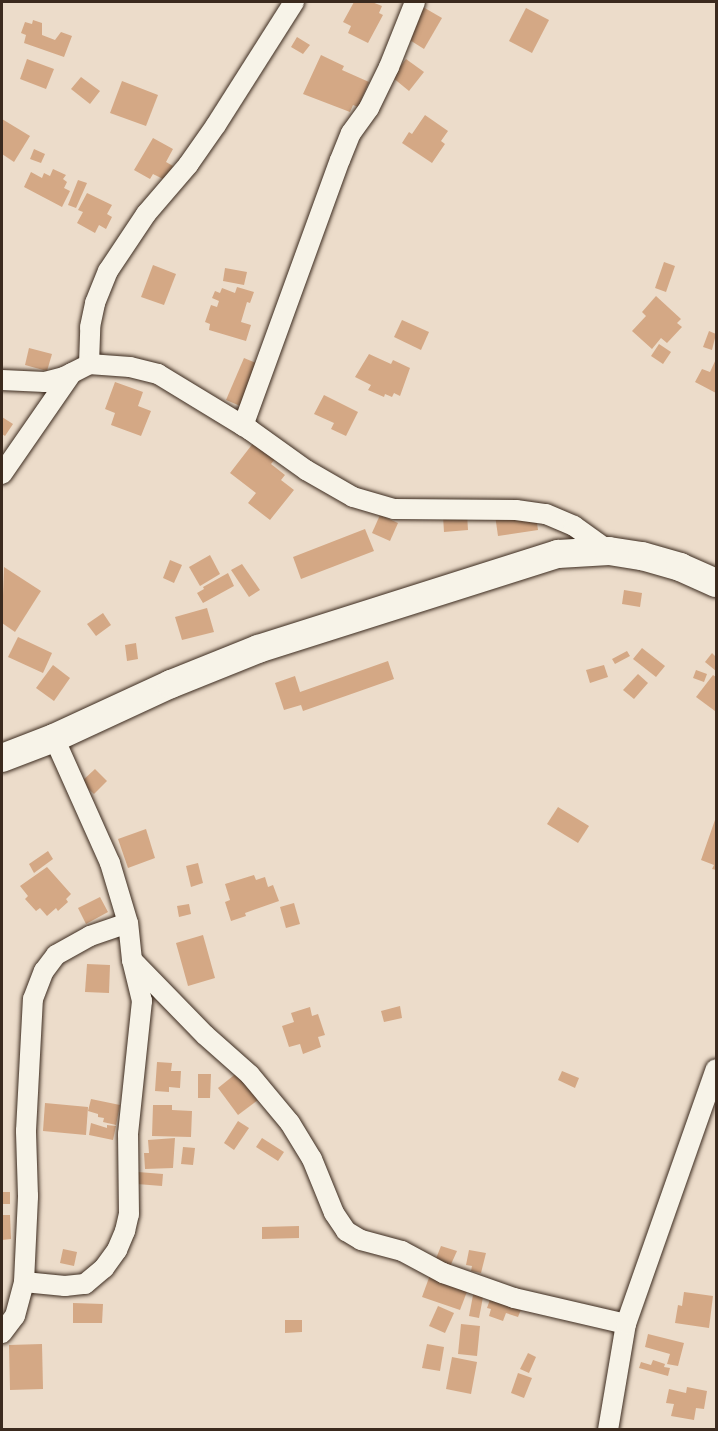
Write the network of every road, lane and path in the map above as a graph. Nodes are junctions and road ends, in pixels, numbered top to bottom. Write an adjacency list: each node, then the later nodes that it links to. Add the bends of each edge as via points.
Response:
1 (294, 2): 3 (street, via 216,125 146,214 108,271 95,303)
2 (415, 2): 5 (street, via 389,67 340,160)
3 (81, 369): 4 (street, via 45,382); 5 (street, via 130,367 158,374); 6 (street)
4 (2, 380)
5 (243, 426): 7 (street, via 353,497 394,509 516,510 546,514 574,526)
6 (2, 474)
7 (609, 551): 8 (street, via 680,567); 9 (street, via 558,554 258,649)
8 (717, 584)
9 (54, 738): 10 (street); 11 (street, via 110,863)
10 (2, 758)
11 (128, 923): 12 (street); 14 (street, via 90,936 56,955 44,971 33,999)
12 (132, 960): 14 (street, via 142,1001 128,1134 129,1214 125,1231 104,1268 85,1284); 15 (street, via 250,1075 290,1123 346,1231 361,1240 402,1251 443,1274 514,1298)
13 (717, 1069): 15 (street)
14 (24, 1282): 16 (street, via 15,1316)
15 (626, 1324): 17 (street)
16 (2, 1333)
17 (608, 1430)

